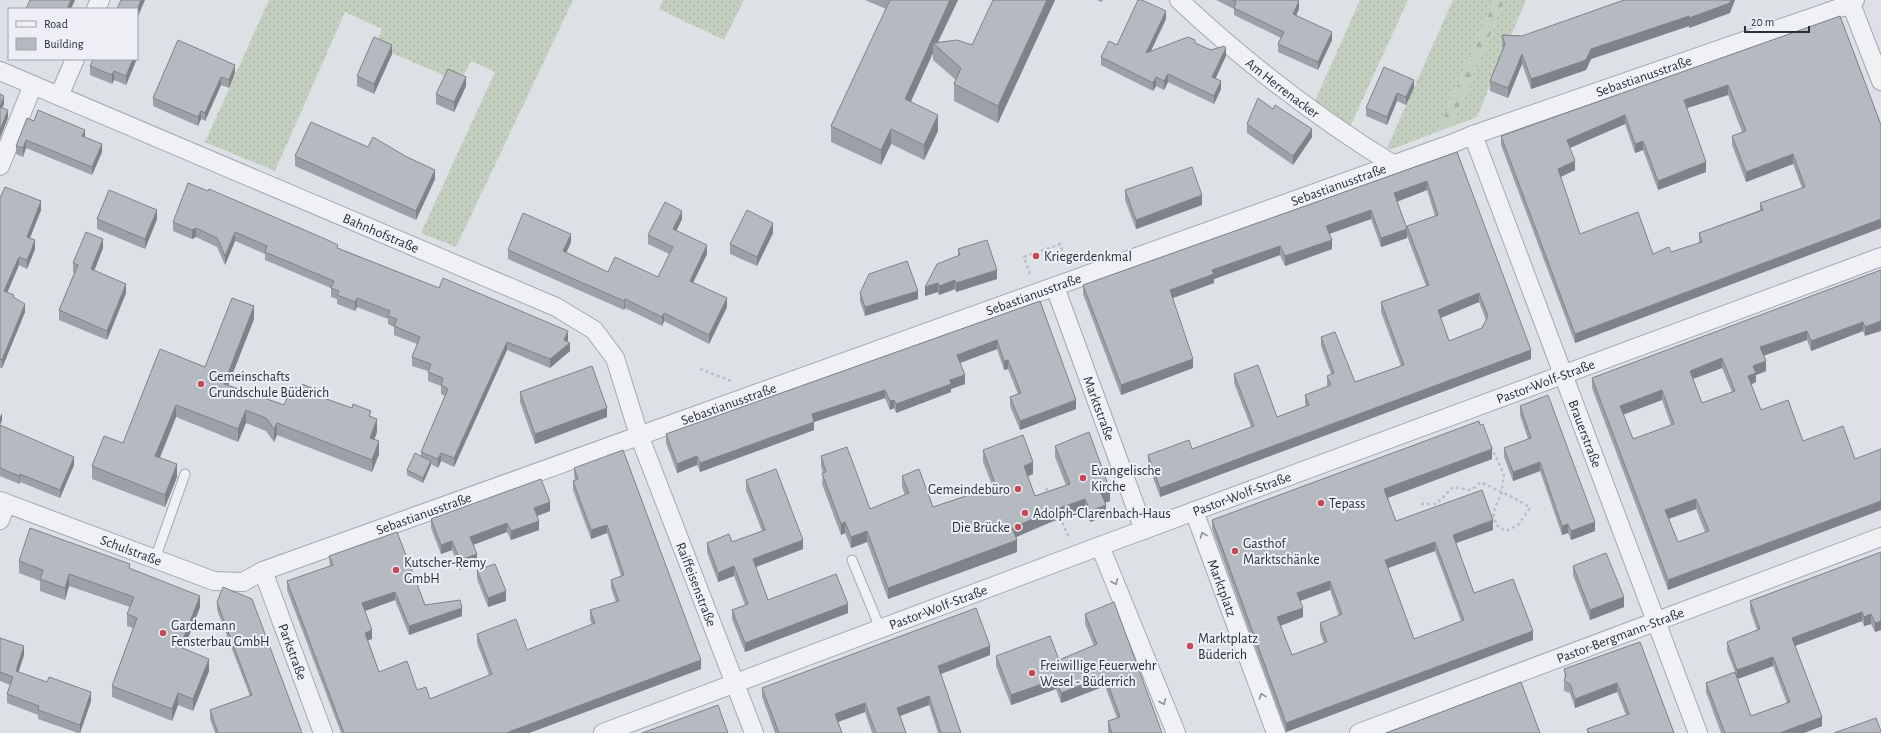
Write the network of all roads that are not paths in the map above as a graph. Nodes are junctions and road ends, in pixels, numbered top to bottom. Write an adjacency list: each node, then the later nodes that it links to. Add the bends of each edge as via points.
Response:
1 (1179, 0): 9 (street, Am Herrenacker, via 1259,71 1346,135)
2 (1853, 2): 5 (street); 8 (street, Sebastianusstraße)
3 (75, 60): 7 (street)
4 (0, 71): 6 (street, Bahnhofstraße)
5 (1881, 82)
6 (33, 85): 7 (street, Bahnhofstraße); 10 (street)
7 (59, 96): 14 (street, Bahnhofstraße, via 556,307 594,330 615,358)
8 (1473, 135): 9 (street, Sebastianusstraße); 13 (street, Brauerstraße)
9 (1394, 165): 12 (street, Sebastianusstraße)
10 (0, 166)
11 (1881, 257): 13 (street, Pastor-Wolf-Straße)
12 (1055, 287): 14 (street, Sebastianusstraße); 18 (street, Marktstraße)
13 (1563, 374): 17 (street, Pastor-Wolf-Straße); 24 (street, Brauerstraße)
14 (639, 435): 23 (street, Sebastianusstraße); 26 (street, Raiffeisenstraße)
15 (185, 474): 21 (lane)
16 (2, 508): 21 (street, Schulstraße)
17 (1194, 511): 18 (street, Pastor-Wolf-Straße); 31 (street, Marktplatz, one-way to 17)
18 (1144, 530): 20 (street, Pastor-Wolf-Straße)
19 (1881, 537): 24 (street, Pastor-Bergmann-Straße)
20 (1100, 546): 25 (street, Pastor-Wolf-Straße); 30 (street, one-way to 30)
21 (155, 558): 23 (street, Schulstraße, via 214,581 244,582)
22 (852, 560): 25 (lane)
23 (263, 570): 27 (street, Parkstraße)
24 (1657, 622): 32 (street, Pastor-Bergmann-Straße); 33 (street, Brauerstraße)
25 (880, 628): 26 (street, Pastor-Wolf-Straße)
26 (736, 682): 28 (street, Pastor-Wolf-Straße); 29 (street, Raiffeisenstraße)
27 (323, 733)
28 (603, 733)
29 (754, 733)
30 (1176, 733)
31 (1276, 733)
32 (1359, 733)
33 (1698, 733)

